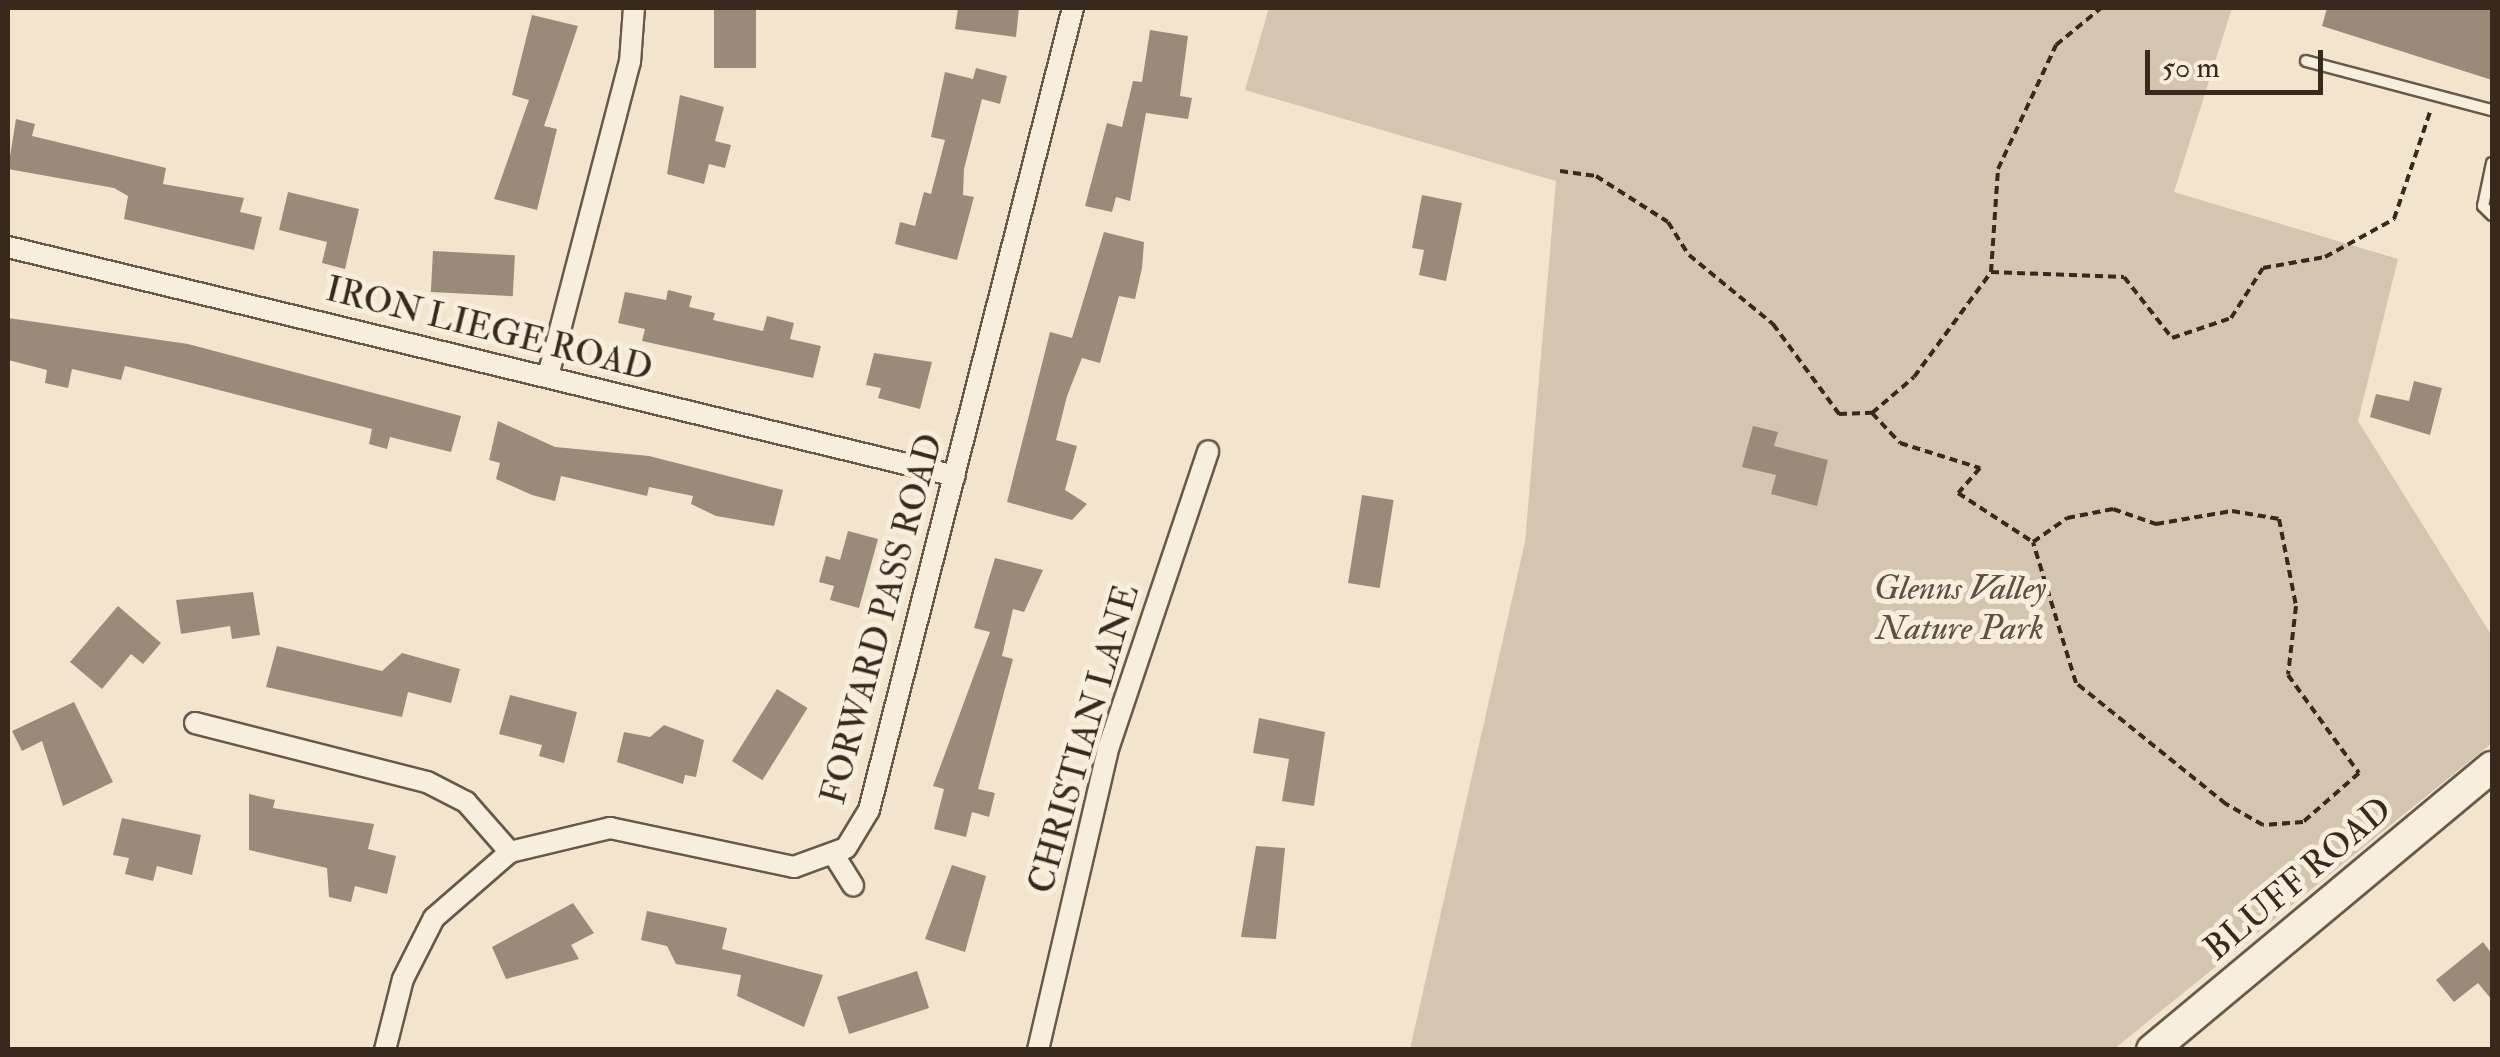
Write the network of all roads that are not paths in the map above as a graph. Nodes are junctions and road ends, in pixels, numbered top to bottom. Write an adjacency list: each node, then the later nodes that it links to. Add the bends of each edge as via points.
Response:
1 (634, 8): 8 (street, via 630,62)
2 (1072, 8): 10 (street, FORWARD PASS ROAD)
3 (2306, 61): 4 (lane)
4 (2492, 110)
5 (2492, 166): 6 (lane, via 2483,206)
6 (2492, 214)
7 (8, 248): 8 (street, IRON LIEGE ROAD)
8 (548, 376): 10 (street, IRON LIEGE ROAD)
9 (1208, 450): 17 (street, CHRISTIAN LANE, via 1108,746)
10 (955, 476): 14 (street, FORWARD PASS ROAD, via 869,810)
11 (196, 723): 13 (street, via 427,782 466,802)
12 (2492, 767): 18 (main road, BLUFF ROAD)
13 (510, 852): 14 (street, FORWARD PASS ROAD, via 610,828 794,867); 16 (street, FORWARD PASS ROAD, via 434,918 404,979)
14 (834, 855): 15 (street)
15 (853, 885)
16 (385, 1050)
17 (1038, 1050)
18 (2152, 1050)

